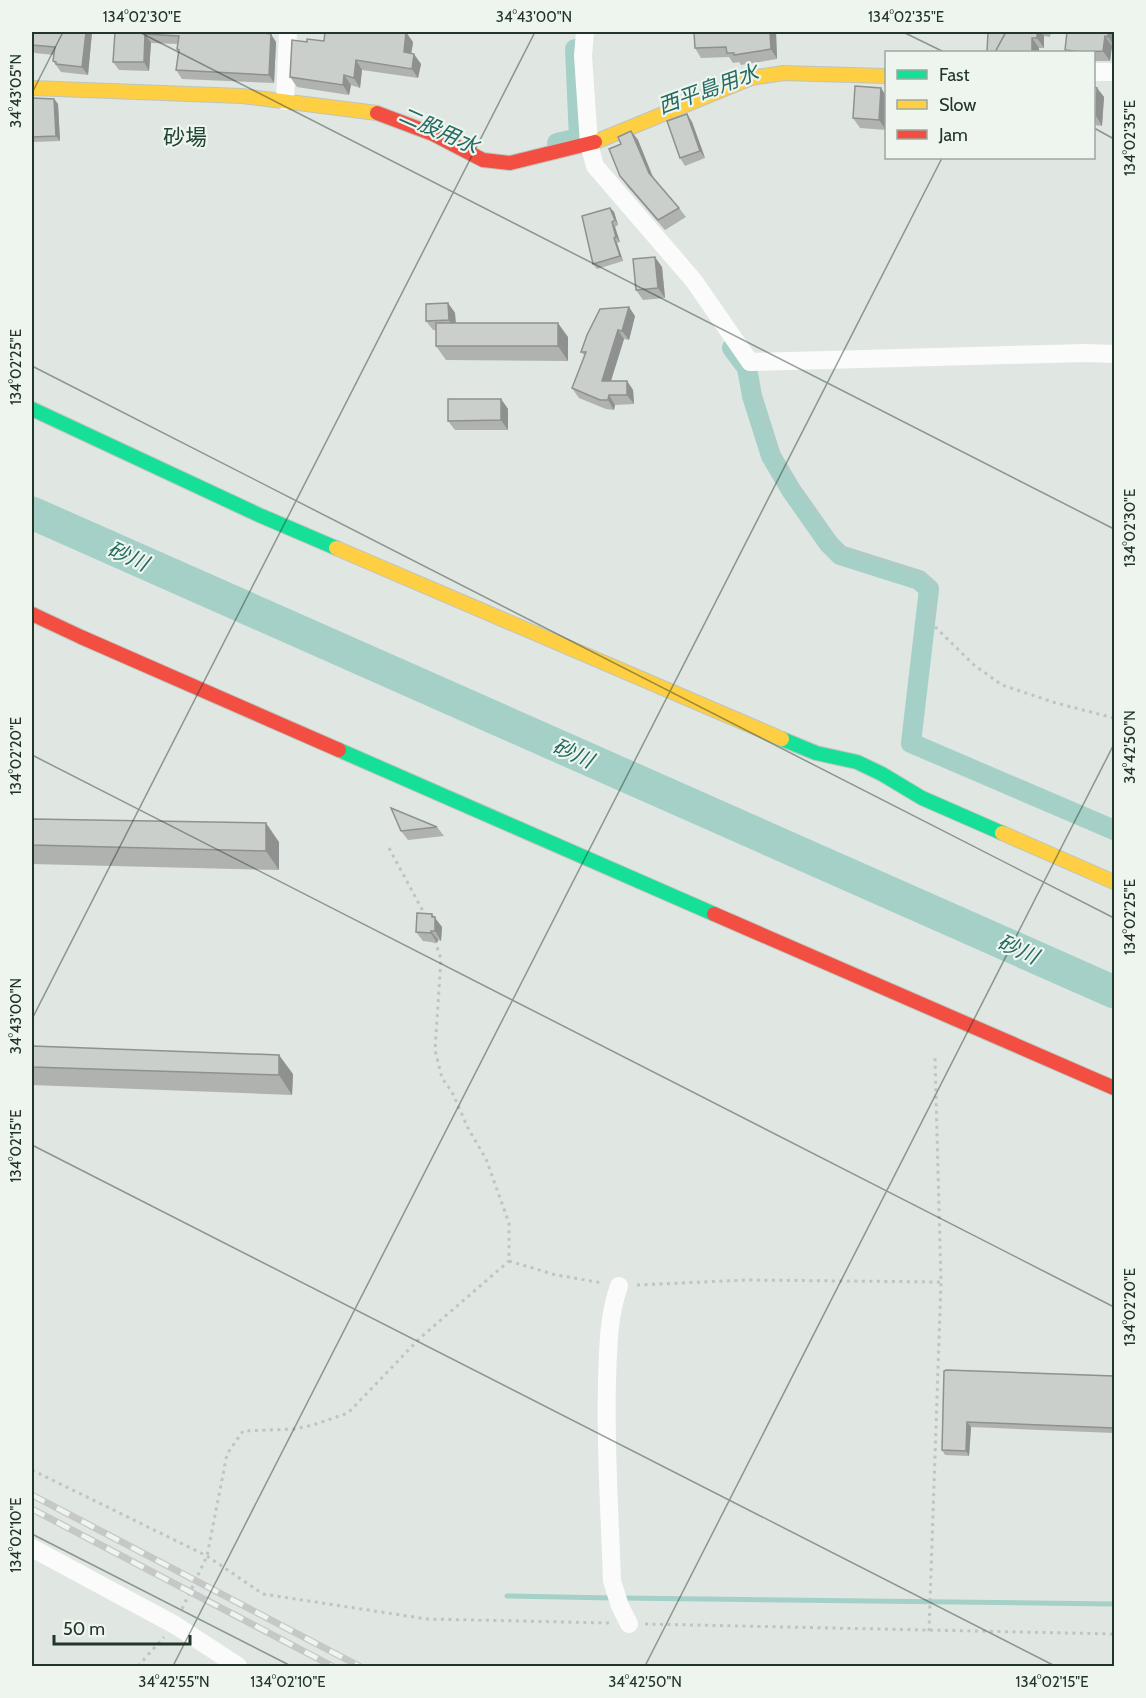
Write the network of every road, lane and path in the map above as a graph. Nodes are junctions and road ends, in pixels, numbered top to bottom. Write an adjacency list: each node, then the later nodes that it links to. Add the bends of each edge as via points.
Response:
1 (288, 32): 7 (street)
2 (585, 32): 8 (street)
3 (1095, 72): 4 (street)
4 (1114, 72)
5 (885, 76): 8 (street, via 783,73 751,78)
6 (32, 88): 7 (street)
7 (285, 101): 8 (street, via 382,114 483,160 510,163)
8 (589, 144): 10 (street, via 595,166 694,281)
9 (1114, 354): 10 (street)
10 (750, 362): 13 (path, via 764,420 777,453 829,536 844,549 922,572 933,585 931,623 974,665 1002,685)
11 (32, 409): 15 (street, via 259,515 816,753 857,762 922,798)
12 (32, 614): 19 (street)
13 (1114, 718)
14 (389, 848): 16 (path)
15 (1114, 882)
16 (427, 919)
17 (434, 939): 20 (path, via 441,959 435,1050 442,1078 486,1159 509,1223)
18 (935, 1058): 21 (path)
19 (1114, 1088)
20 (509, 1261): 22 (path, via 556,1275); 25 (path, via 420,1338 348,1413 294,1429 243,1431 227,1454)
21 (941, 1282): 22 (path, via 747,1280); 28 (path)
22 (619, 1286): 26 (street, via 608,1340 607,1431 612,1581)
23 (32, 1470): 25 (path)
24 (32, 1548): 27 (street)
25 (207, 1556): 26 (path, via 263,1594 427,1619); 27 (path)
26 (629, 1624): 28 (path)
27 (175, 1625): 30 (path); 31 (street)
28 (929, 1631): 29 (path)
29 (1114, 1634)
30 (138, 1666)
31 (238, 1666)

